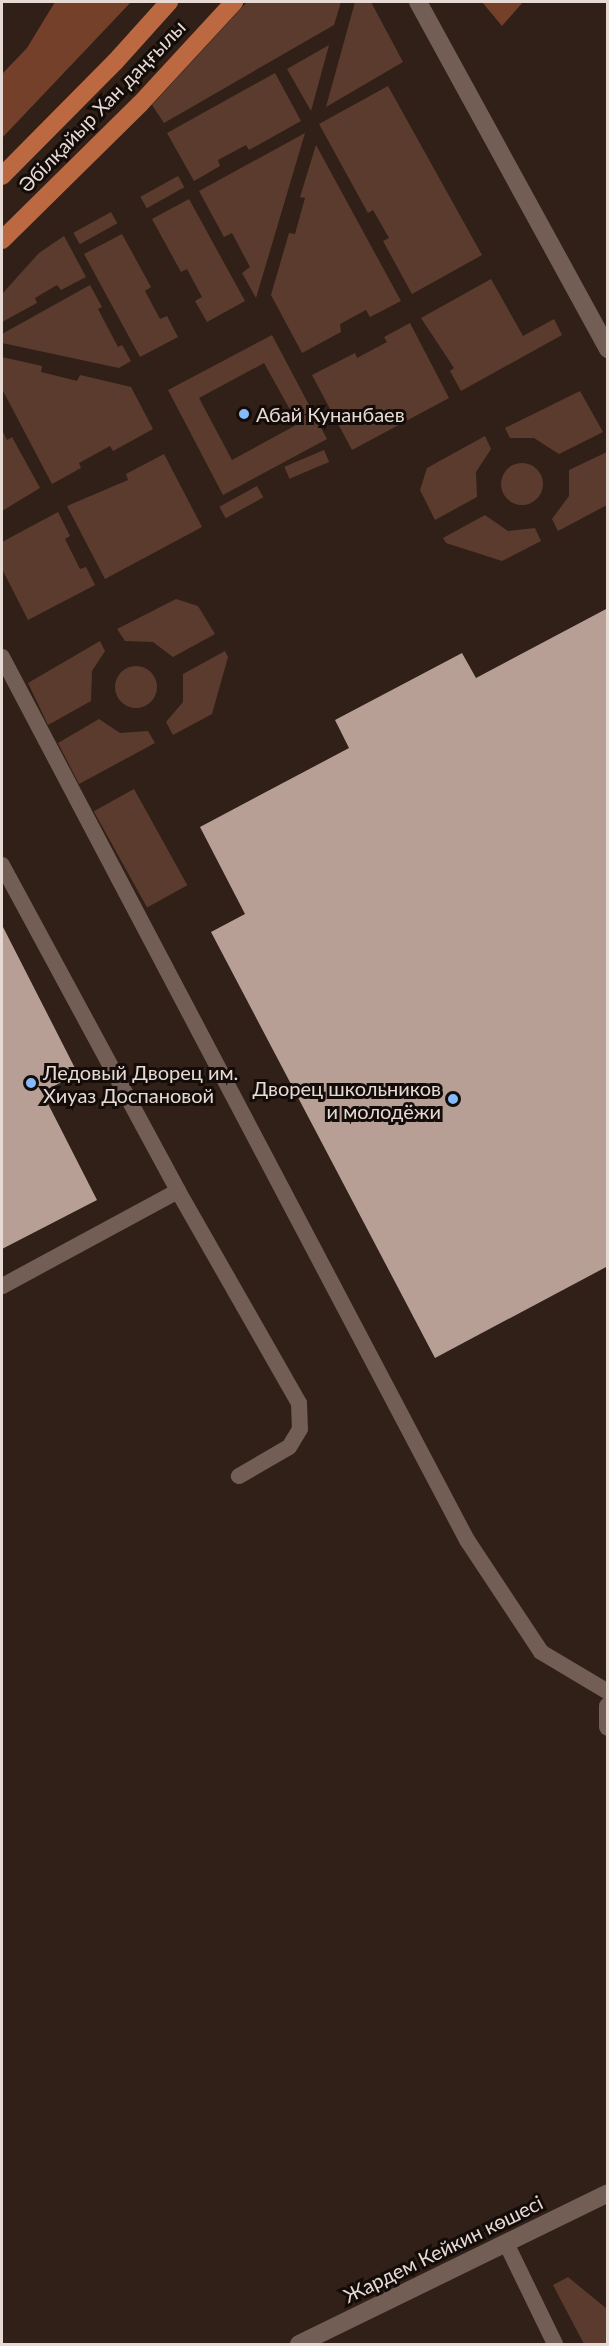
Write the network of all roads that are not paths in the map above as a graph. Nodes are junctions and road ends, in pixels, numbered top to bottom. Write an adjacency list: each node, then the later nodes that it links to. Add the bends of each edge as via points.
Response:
1 (169, 2): 4 (main road, Әбілқайыр Хан даңғылы, via 116,62)
2 (234, 2): 5 (main road, Әбілқайыр Хан даңғылы, via 140,104)
3 (418, 2): 6 (street)
4 (2, 176)
5 (2, 240)
6 (608, 349)
7 (2, 657): 12 (lane, via 467,1540 541,1652)
8 (2, 865): 9 (lane)
9 (178, 1191): 10 (lane); 11 (lane, via 299,1403 300,1429 289,1447)
10 (2, 1286)
11 (238, 1476)
12 (608, 1692)
13 (608, 1706): 14 (street)
14 (608, 1727)
15 (608, 2193): 16 (street, Жардем Кейкин көшесі)
16 (507, 2243): 17 (street, Жардем Кейкин көшесі); 18 (lane)
17 (299, 2344)
18 (555, 2344)

